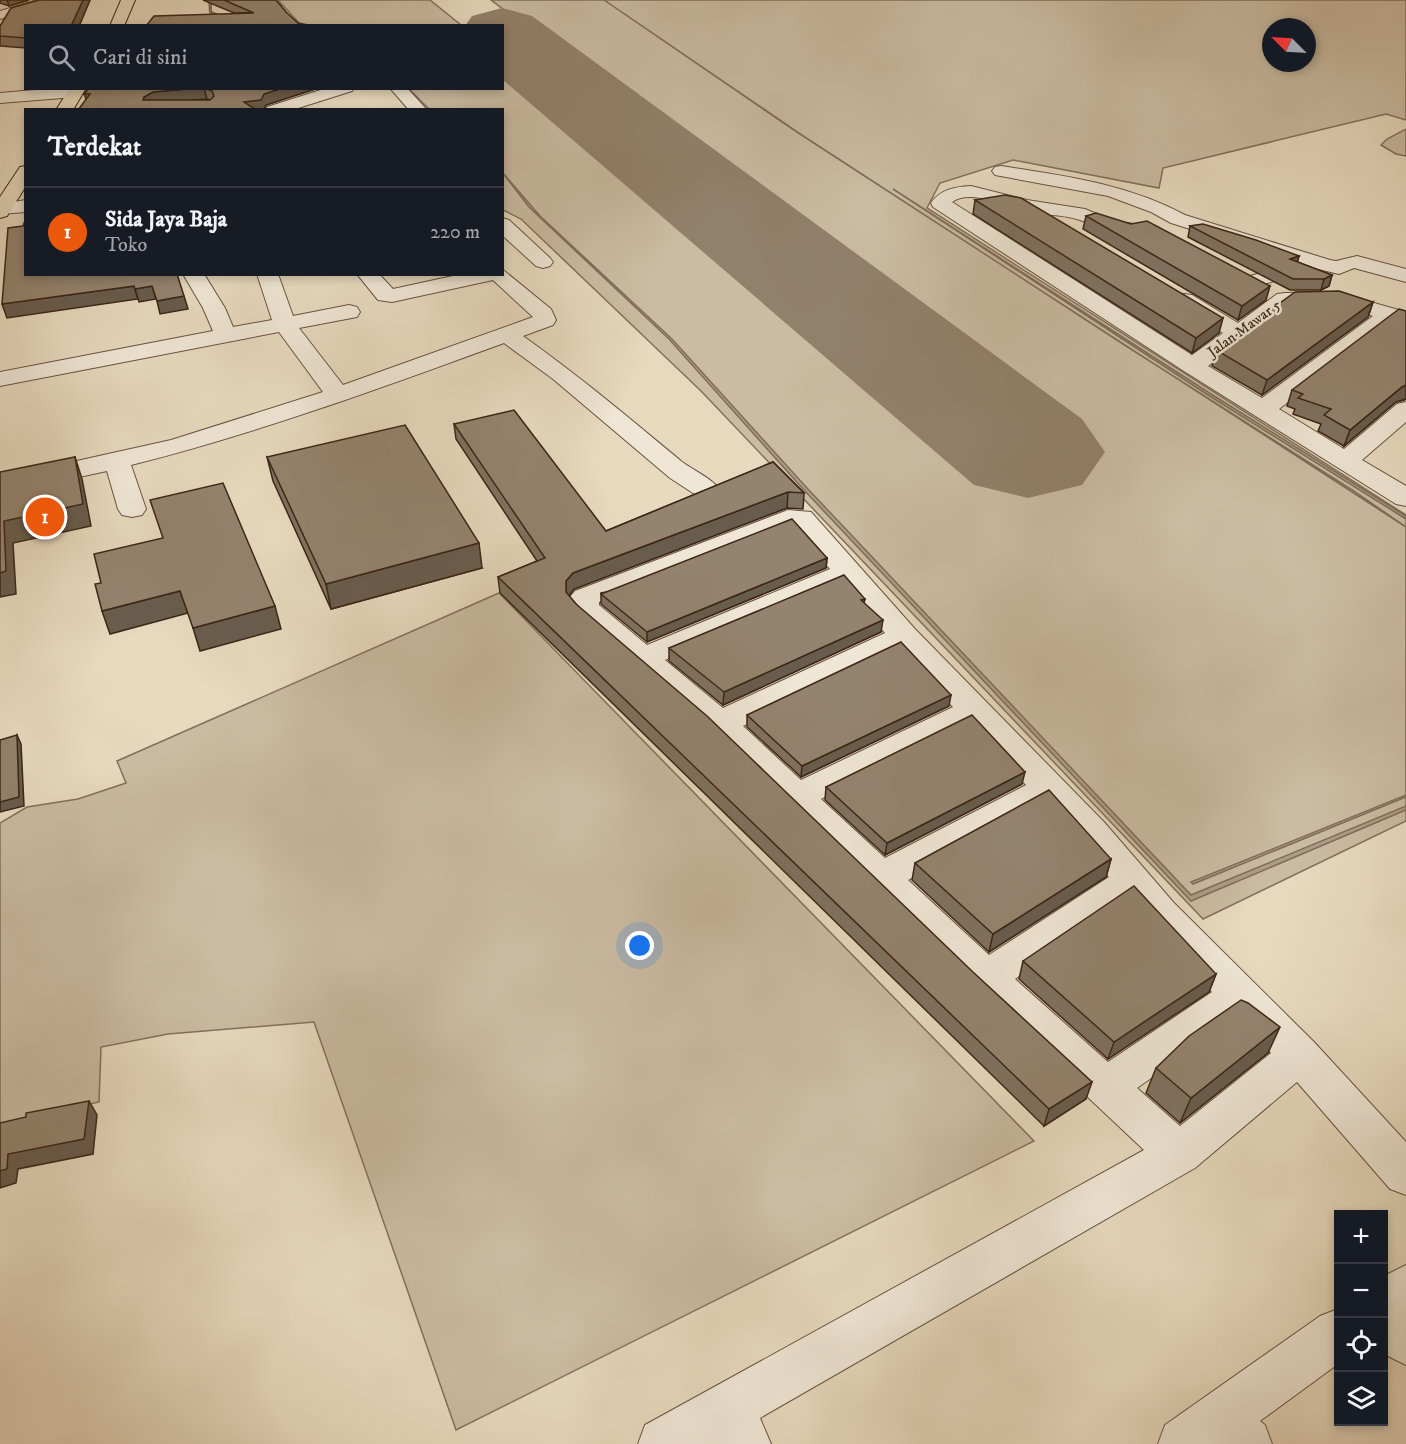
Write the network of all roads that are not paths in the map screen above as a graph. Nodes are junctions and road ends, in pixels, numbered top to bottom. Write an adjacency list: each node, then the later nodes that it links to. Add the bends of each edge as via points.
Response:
1 (52, 0): 3 (street)
2 (128, 0): 4 (highway)
3 (4, 11)
4 (118, 24)
5 (76, 90): 8 (street); 9 (highway)
6 (339, 90): 10 (street)
7 (400, 90): 11 (street)
8 (0, 98)
9 (65, 108)
10 (280, 108)
11 (417, 108)
12 (1001, 171): 17 (street, via 1129,197)
13 (24, 174): 14 (highway)
14 (2, 206): 15 (street)
15 (24, 206)
16 (1027, 206): 17 (street, via 1085,215 1119,228); 19 (street); 39 (street, via 965,191 948,195 940,203)
17 (1178, 219): 28 (street, via 1339,268 1357,262)
18 (504, 226): 22 (street, via 543,262)
19 (1067, 230)
20 (1315, 266): 30 (street)
21 (1232, 270): 30 (street)
22 (504, 272)
23 (194, 276): 38 (street)
24 (268, 276): 35 (street)
25 (369, 276): 29 (street, via 386,295 393,296)
26 (479, 276): 29 (street)
27 (498, 276): 36 (street, via 546,318)
28 (1406, 276)
29 (462, 278)
30 (1253, 281): 32 (street)
31 (1168, 291): 37 (street)
32 (1285, 299): 34 (street, Jalan Mawar 5, via 1335,298); 37 (street, Jalan Mawar 5)
33 (349, 312): 35 (street)
34 (1398, 317): 42 (street)
35 (285, 325): 38 (street); 41 (street)
36 (505, 333): 41 (street); 47 (street)
37 (1239, 333): 39 (street, Jalan Mawar 5)
38 (226, 336): 40 (street)
39 (1192, 366): 42 (street)
40 (0, 379)
41 (338, 395): 45 (street, via 184,457)
42 (1263, 409): 44 (street)
43 (1406, 409): 44 (street)
44 (1346, 460): 48 (street)
45 (117, 461): 46 (street); 49 (street)
46 (0, 486)
47 (708, 491)
48 (1406, 498)
49 (132, 509)
50 (848, 573): 51 (street); 52 (street); 52 (street, via 807,522 788,518 585,597 584,607)
51 (904, 636): 53 (street); 54 (street)
52 (643, 658): 54 (street)
53 (975, 709): 55 (street); 56 (street)
54 (720, 723): 56 (street)
55 (1049, 788): 57 (street); 58 (street)
56 (795, 796): 57 (street)
57 (882, 877): 59 (street)
58 (1134, 879): 59 (street); 60 (street)
59 (986, 977): 62 (street)
60 (1239, 995): 61 (street); 62 (street)
61 (1299, 1055): 63 (street); 64 (street)
62 (1107, 1086): 63 (street)
63 (1179, 1154): 70 (street)
64 (1406, 1174)
65 (1406, 1289): 66 (street)
66 (1388, 1301)
67 (1388, 1327): 69 (street)
68 (1334, 1337): 71 (street)
69 (1406, 1340)
70 (737, 1427): 72 (street)
71 (1216, 1436)
72 (664, 1444)

